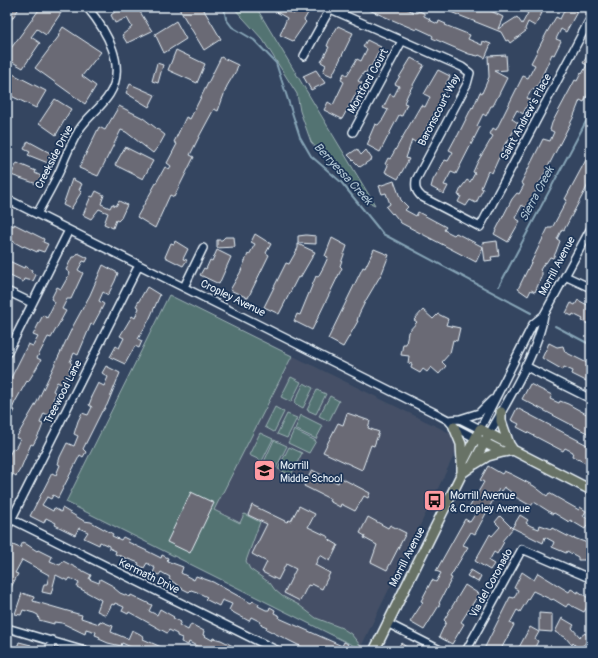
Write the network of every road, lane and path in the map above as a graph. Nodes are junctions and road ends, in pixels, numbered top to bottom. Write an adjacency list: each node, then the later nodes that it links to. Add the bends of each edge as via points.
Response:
1 (87, 7): 8 (street, Creekside Drive, via 113,49 115,82 109,96 80,127)
2 (328, 8): 4 (street, Baronscourt Way); 5 (street)
3 (591, 17): 9 (street, Saint Andrew's Place)
4 (402, 40): 6 (street, Montford Court); 9 (street, Baronscourt Way, via 470,73 467,84 415,185 422,197)
5 (304, 56)
6 (353, 132)
7 (7, 199): 8 (street, Cropley Avenue)
8 (37, 214): 11 (street, Cropley Avenue)
9 (480, 227)
10 (591, 228): 14 (street, Morrill Avenue)
11 (70, 230): 13 (street, Cropley Avenue); 18 (street)
12 (202, 248): 15 (street)
13 (139, 265): 15 (street, Cropley Avenue); 37 (street, Treewood Lane)
14 (565, 276): 16 (street); 19 (street, Morrill Avenue)
15 (184, 287): 26 (street, Cropley Avenue)
16 (591, 288)
17 (7, 291): 18 (street)
18 (32, 303): 20 (street)
19 (544, 315): 21 (street, Morrill Avenue, via 542,328); 22 (street, Morrill Avenue, via 533,324)
20 (7, 354)
21 (525, 366): 23 (street); 24 (street, Morrill Avenue)
22 (499, 392): 25 (street, via 479,413); 27 (street, Morrill Avenue)
23 (591, 399)
24 (501, 412): 28 (street, Morrill Avenue); 31 (main road, via 501,421)
25 (460, 419): 26 (street); 27 (street)
26 (451, 423): 29 (street, Cropley Avenue); 33 (main road, via 461,444)
27 (480, 429): 28 (main road); 29 (main road, Morrill Avenue)
28 (489, 434): 30 (main road, Morrill Avenue); 31 (main road)
29 (475, 438): 30 (main road, Cropley Avenue); 33 (main road, Morrill Avenue)
30 (484, 443): 32 (main road, Cropley Avenue); 34 (main road, Morrill Avenue)
31 (511, 447): 32 (main road); 36 (main road)
32 (503, 452): 34 (main road, via 488,456)
33 (462, 464): 35 (main road, Morrill Avenue)
34 (472, 466): 35 (main road, Morrill Avenue)
35 (462, 473): 40 (main road, Morrill Avenue)
36 (591, 490)
37 (11, 519): 38 (street, Treewood Lane); 45 (street, Kermath Drive)
38 (7, 528)
39 (591, 577): 48 (street, Via del Coronado, via 522,549)
40 (387, 624): 46 (main road, Morrill Avenue); 47 (street)
41 (7, 628): 42 (street)
42 (52, 640): 43 (street); 44 (street)
43 (49, 651)
44 (85, 651)
45 (278, 651)
46 (374, 651)
47 (442, 651)
48 (466, 651)

